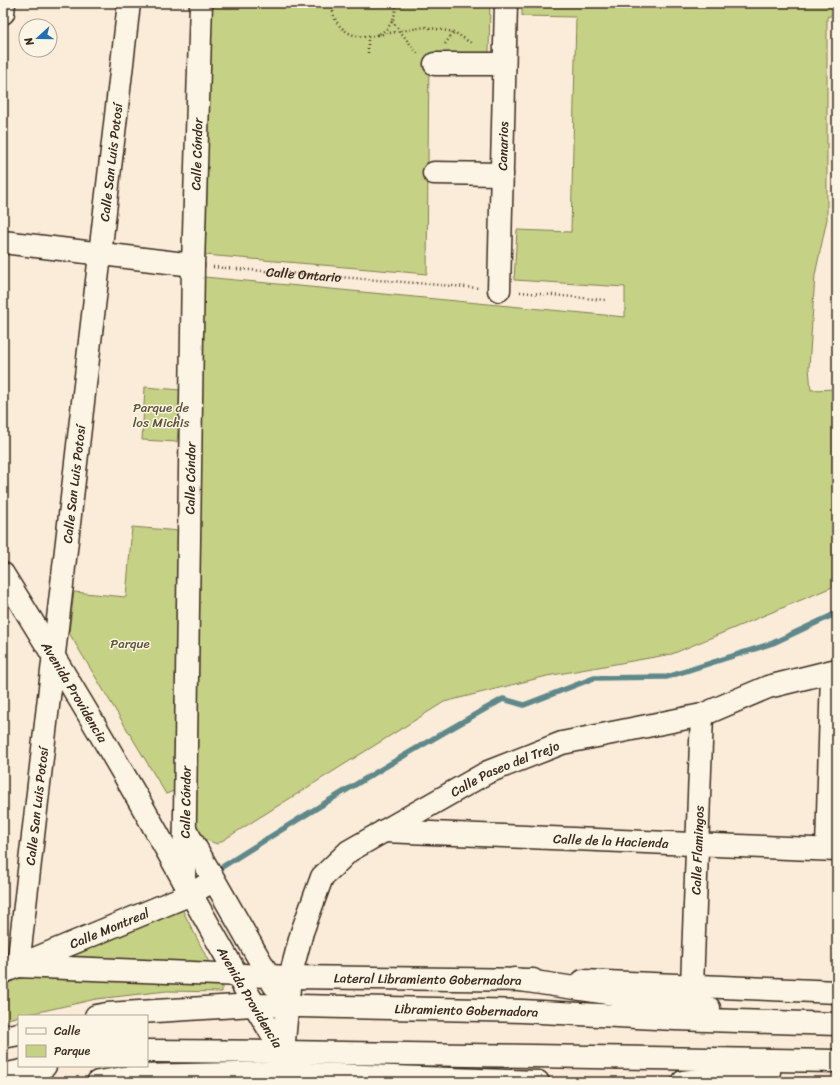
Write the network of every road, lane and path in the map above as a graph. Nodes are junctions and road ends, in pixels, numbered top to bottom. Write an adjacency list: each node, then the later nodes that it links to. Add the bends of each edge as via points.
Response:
1 (4, 3): 7 (main road)
2 (129, 3): 19 (main road, Calle San Luis Potosí)
3 (201, 3): 20 (main road, Calle Cóndor)
4 (333, 3): 11 (path, via 340,26 358,37)
5 (396, 3): 8 (path)
6 (506, 3): 15 (main road, Canarios)
7 (3, 13)
8 (392, 21): 9 (path); 10 (path)
9 (400, 31): 10 (path); 12 (path, via 425,27 454,32); 14 (path)
10 (378, 35): 11 (path)
11 (368, 37): 13 (path)
12 (473, 44)
13 (368, 53)
14 (427, 59): 15 (main road)
15 (504, 64): 17 (main road, Canarios)
16 (434, 173): 17 (main road)
17 (502, 174): 21 (main road, Canarios)
18 (3, 242): 19 (main road)
19 (100, 254): 20 (main road); 24 (main road, Calle San Luis Potosí)
20 (193, 265): 21 (path, Calle Ontario); 28 (main road, Calle Cóndor)
21 (499, 290): 22 (path, Calle Ontario)
22 (605, 300)
23 (3, 574): 24 (main road, Avenida Providencia)
24 (54, 655): 27 (main road, Avenida Providencia); 34 (main road, Calle San Luis Potosí)
25 (834, 671): 26 (main road, Calle Paseo del Trejo, via 768,687); 31 (main road)
26 (702, 715): 29 (main road, Calle Paseo del Trejo, via 562,744 488,772); 30 (main road, Calle Flamingos)
27 (145, 811): 28 (main road); 33 (main road, Avenida Providencia)
28 (185, 828): 32 (main road, Avenida Providencia); 33 (main road, Calle Cóndor)
29 (384, 831): 30 (main road, Calle de la Hacienda); 37 (main road, Calle Paseo del Trejo, via 349,851 322,877 302,932)
30 (697, 844): 31 (main road, Calle de la Hacienda); 39 (main road, Calle Flamingos)
31 (832, 850)
32 (214, 880): 33 (main road, Calle Montreal); 36 (main road, Avenida Providencia)
33 (188, 887): 34 (main road, Calle Montreal); 35 (main road, Avenida Providencia)
34 (11, 969): 35 (main road, Lateral Libramiento Gobernadora)
35 (237, 975): 36 (main road, Lateral Libramiento Gobernadora); 41 (main road, Avenida Providencia)
36 (269, 975): 37 (main road, Lateral Libramiento Gobernadora); 42 (main road, Avenida Providencia)
37 (290, 977): 38 (main road, Lateral Libramiento Gobernadora); 42 (main road, Calle Paseo del Trejo)
38 (514, 979): 39 (main road, Lateral Libramiento Gobernadora); 44 (main road)
39 (692, 986): 40 (main road, Lateral Libramiento Gobernadora)
40 (837, 992)
41 (253, 1005): 42 (main road, Libramiento Gobernadora); 43 (main road, Libramiento Gobernadora); 49 (main road, Avenida Providencia)
42 (287, 1006): 44 (main road, Libramiento Gobernadora, via 522,1011); 49 (main road, Avenida Providencia)
43 (102, 1015)
44 (807, 1023): 45 (main road, Libramiento Gobernadora)
45 (837, 1024)
46 (18, 1034): 47 (main road)
47 (3, 1037)
48 (148, 1051): 49 (main road)
49 (283, 1052): 50 (main road); 53 (main road)
50 (837, 1062): 57 (main road)
51 (40, 1067): 52 (main road)
52 (3, 1075)
53 (279, 1077): 54 (main road); 56 (main road)
54 (136, 1079): 55 (main road)
55 (98, 1082)
56 (538, 1082)
57 (683, 1082)

